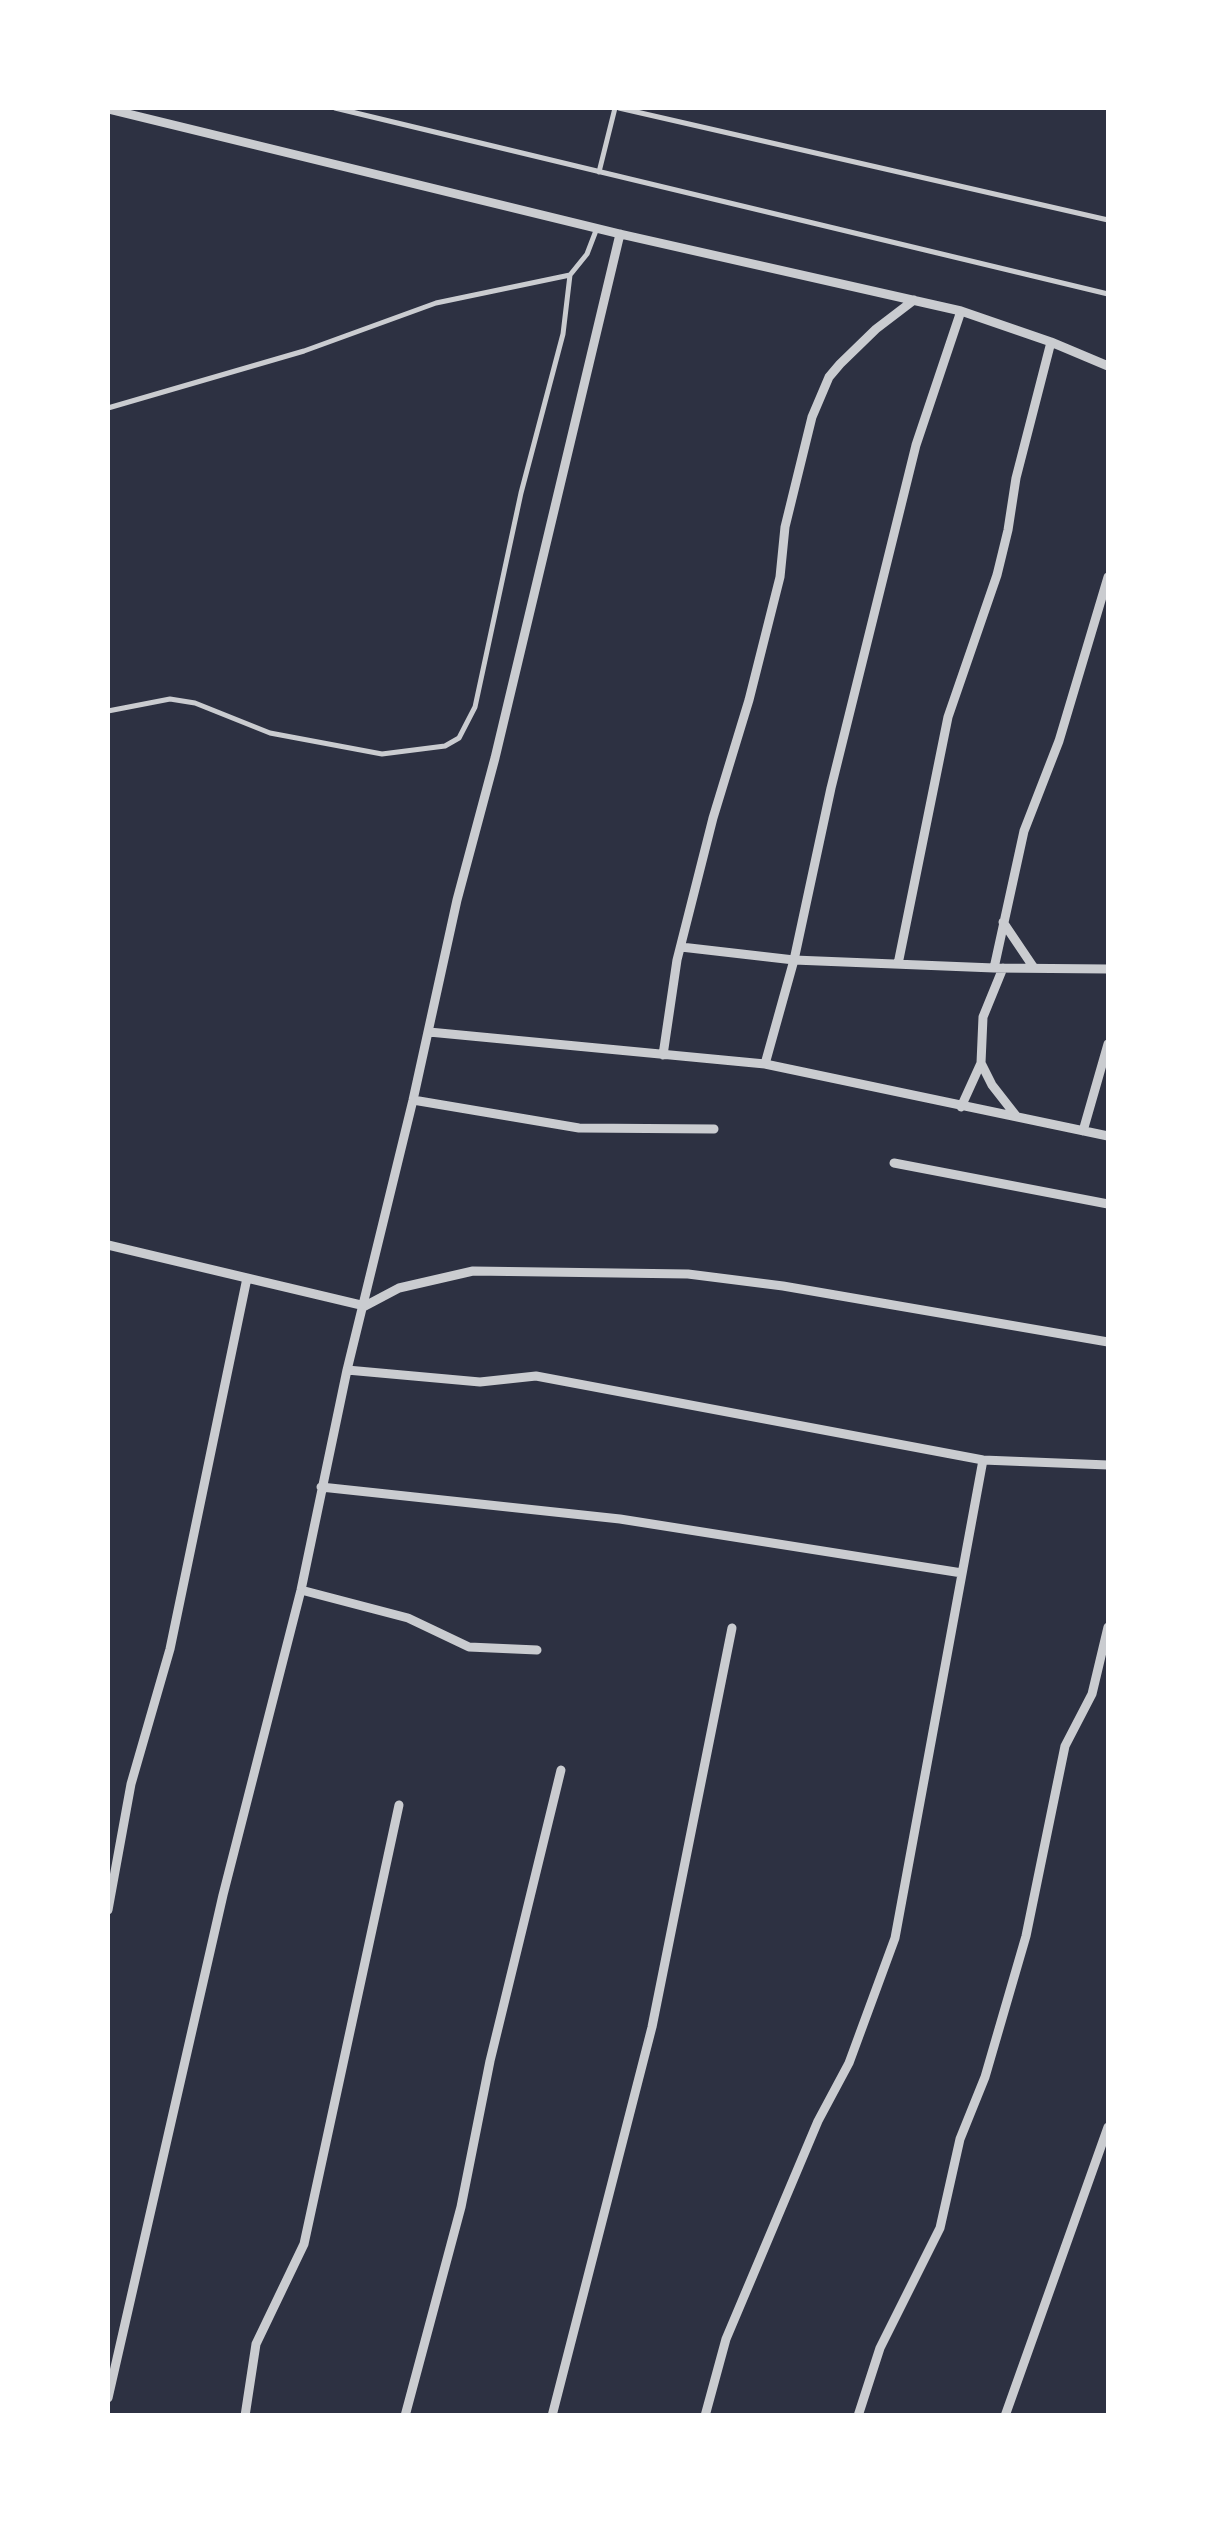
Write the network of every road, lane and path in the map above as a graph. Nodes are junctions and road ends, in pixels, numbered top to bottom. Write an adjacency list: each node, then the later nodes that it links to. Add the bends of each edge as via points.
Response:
1 (334, 108): 4 (lane)
2 (617, 108): 4 (lane); 5 (lane)
3 (108, 109): 6 (street)
4 (598, 172): 9 (lane)
5 (1108, 220)
6 (596, 228): 7 (street); 8 (lane)
7 (620, 234): 10 (street); 24 (street)
8 (570, 275): 14 (lane, via 436,302 304,351); 16 (lane, via 564,334 475,707 459,738 382,754 270,733 195,702 170,699)
9 (1108, 294)
10 (914, 300): 11 (street); 18 (street, via 840,364 812,417 780,577)
11 (961, 311): 12 (street); 19 (street, via 916,445)
12 (1051, 342): 13 (street); 20 (street, via 997,574 948,717)
13 (1108, 366)
14 (108, 408)
15 (1108, 577): 17 (street, via 1024,832)
16 (108, 711)
17 (1004, 922): 21 (street); 22 (street)
18 (680, 947): 19 (street); 26 (street)
19 (794, 960): 20 (street); 28 (street)
20 (898, 964): 21 (street)
21 (998, 968): 22 (street); 27 (street, via 983,1016)
22 (1034, 968): 23 (street)
23 (1108, 969)
24 (429, 1032): 26 (street); 29 (street)
25 (1108, 1044): 33 (street)
26 (664, 1056): 28 (street)
27 (981, 1063): 30 (street); 31 (street)
28 (765, 1064): 30 (street)
29 (413, 1100): 32 (street, via 579,1128); 39 (street)
30 (962, 1107): 31 (street)
31 (1016, 1117): 33 (street)
32 (714, 1128)
33 (1083, 1131): 34 (street)
34 (1108, 1136)
35 (894, 1163): 36 (street)
36 (1108, 1204)
37 (108, 1245): 38 (street)
38 (247, 1278): 39 (street); 52 (street)
39 (365, 1306): 40 (street, via 399,1288 473,1271 688,1274); 41 (street)
40 (1108, 1342)
41 (347, 1370): 42 (street, via 480,1382 536,1376); 44 (street)
42 (983, 1460): 43 (street); 45 (street)
43 (1108, 1465)
44 (322, 1487): 45 (street, via 620,1518); 46 (street)
45 (962, 1573): 58 (street, via 895,1938 849,2063 726,2339)
46 (301, 1590): 49 (street, via 408,1618 469,1647); 54 (street)
47 (1108, 1627): 59 (street, via 1092,1694 1065,1746 1026,1936 960,2139 940,2228 880,2348)
48 (732, 1628): 57 (street, via 652,2026)
49 (537, 1650)
50 (562, 1770): 56 (street, via 461,2207)
51 (398, 1805): 55 (street, via 304,2244 256,2344)
52 (108, 1910)
53 (1108, 2128): 60 (street)
54 (108, 2398)
55 (245, 2416)
56 (405, 2416)
57 (552, 2416)
58 (705, 2416)
59 (858, 2416)
60 (1005, 2416)

